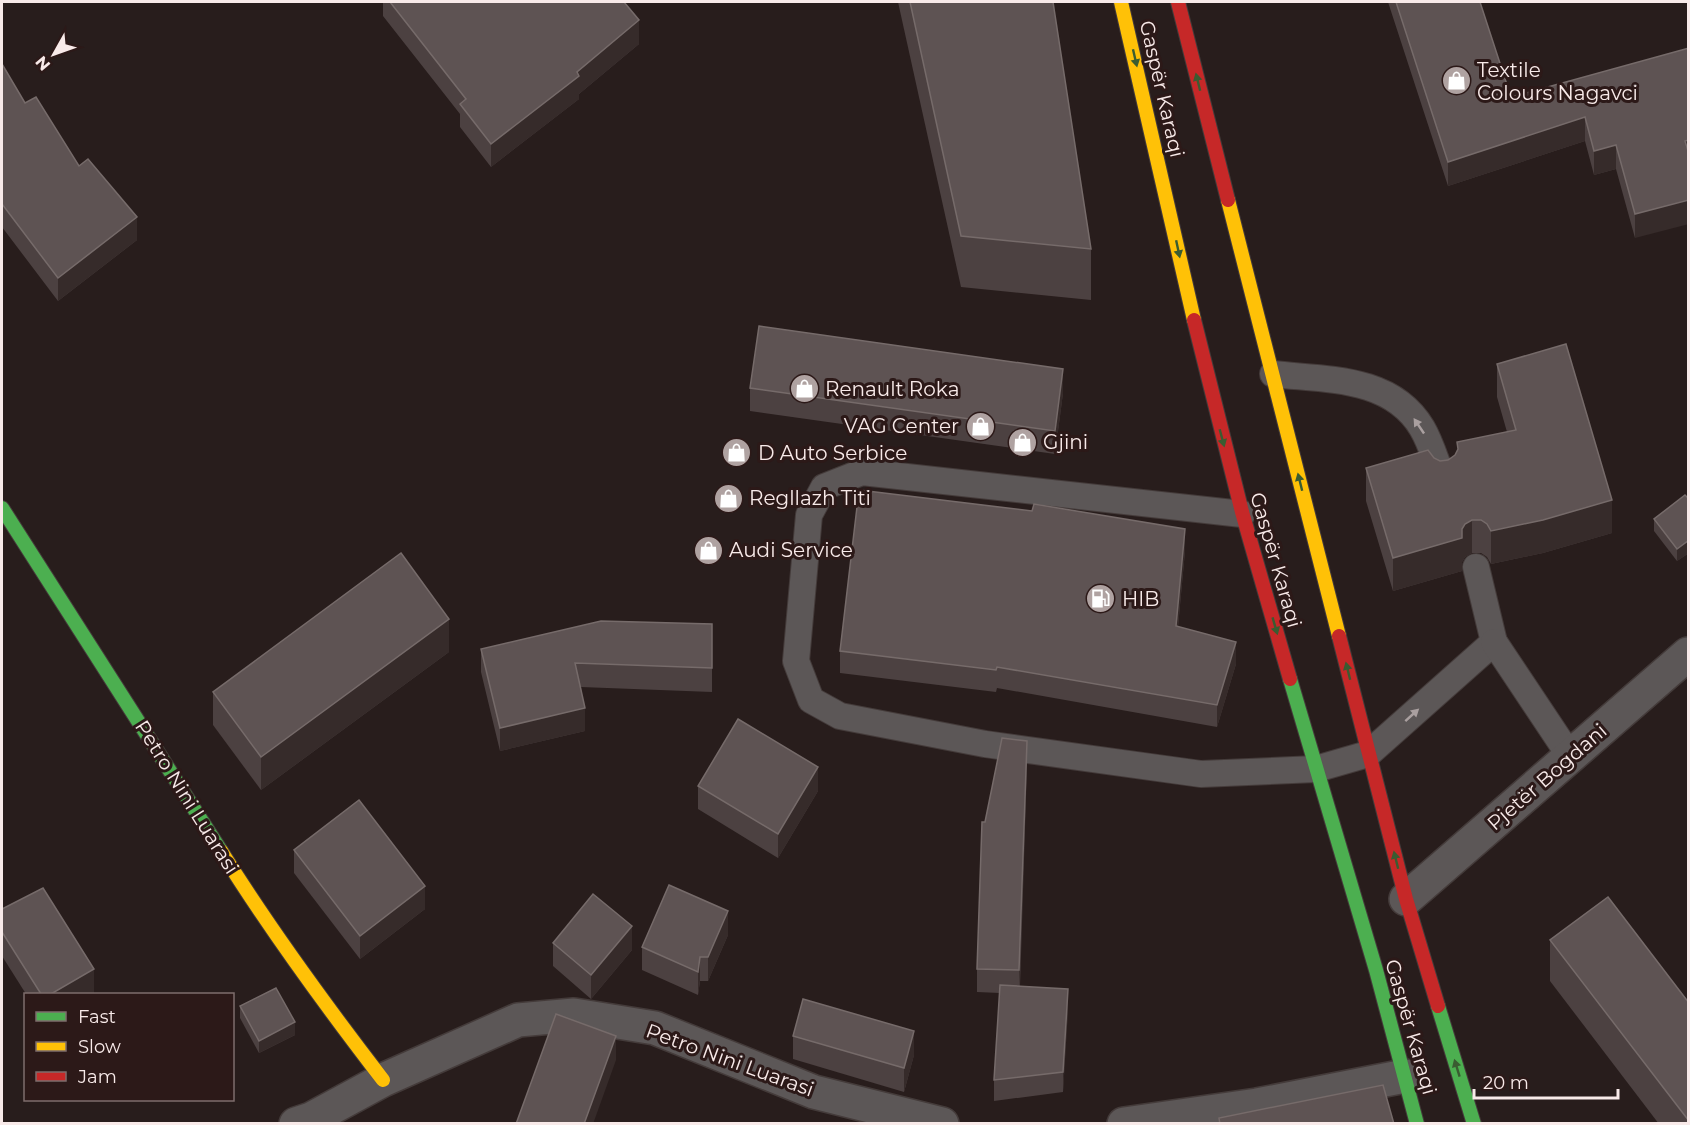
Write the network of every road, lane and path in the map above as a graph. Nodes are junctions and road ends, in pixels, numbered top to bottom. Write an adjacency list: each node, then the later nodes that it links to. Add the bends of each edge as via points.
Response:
1 (1121, 2): 6 (main road, Gaspër Karaqi, one-way to 6, via 1202,361)
2 (1179, 2): 3 (main road, Gaspër Karaqi, one-way to 2)
3 (1273, 374): 4 (lane, one-way to 3, via 1422,428 1406,408 1385,393 1361,384); 10 (main road, Gaspër Karaqi, one-way to 3)
4 (1443, 479)
5 (2, 508): 15 (main road, Petro Nini Luarasi, via 247,893)
6 (1242, 514): 12 (main road, Gaspër Karaqi, one-way to 12); 12 (lane, via 862,472 824,487 809,515 796,661 811,700 840,716 985,744 1201,774)
7 (1476, 567): 8 (lane)
8 (1494, 642): 10 (lane, one-way to 8); 11 (lane)
9 (1689, 654): 11 (street, Pjetër Bogdani)
10 (1368, 754): 12 (lane); 13 (main road, Gaspër Karaqi, one-way to 10)
11 (1570, 756): 13 (street, Pjetër Bogdani)
12 (1316, 769): 14 (main road, Gaspër Karaqi)
13 (1406, 899): 20 (main road, Gaspër Karaqi, one-way to 13)
14 (1405, 1076): 18 (street, via 1257,1105); 19 (main road, Gaspër Karaqi)
15 (383, 1080): 16 (street, Petro Nini Luarasi); 17 (street, Petro Nini Luarasi, via 518,1020 574,1015 655,1028 814,1092)
16 (296, 1124)
17 (942, 1124)
18 (1124, 1124)
19 (1417, 1124)
20 (1474, 1124)

